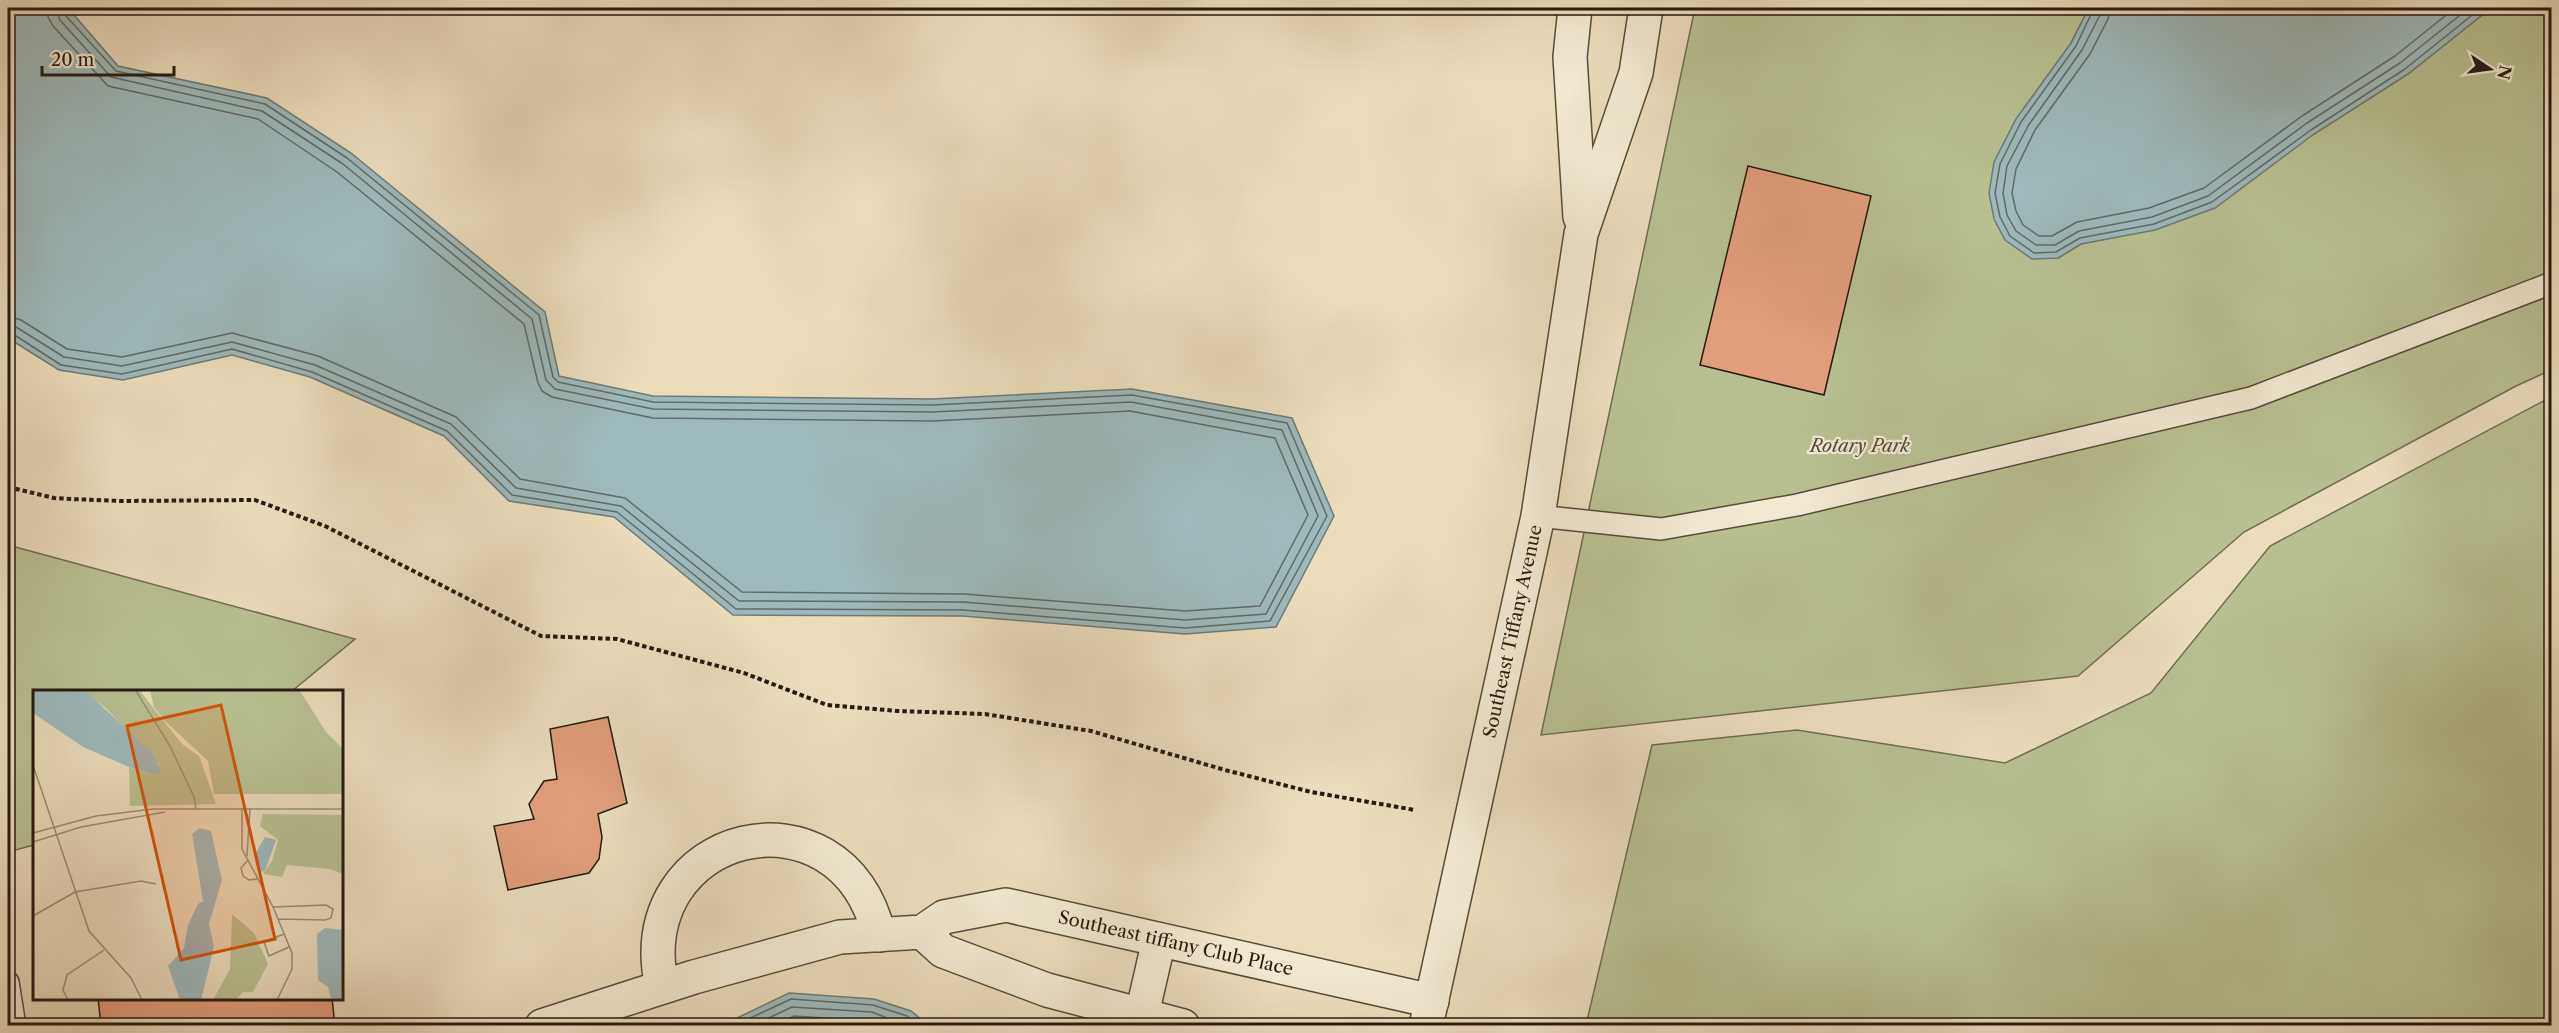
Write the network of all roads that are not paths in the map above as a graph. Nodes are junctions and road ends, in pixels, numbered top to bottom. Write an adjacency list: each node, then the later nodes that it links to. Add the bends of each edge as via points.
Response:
1 (1575, 8): 3 (street, Southeast Tiffany Avenue, via 1570,57)
2 (1646, 8): 3 (street, Southeast Tiffany Avenue, via 1636,73)
3 (1581, 234): 5 (street, Southeast Tiffany Avenue)
4 (2552, 283): 5 (lane, via 2251,398 1797,505 1661,529)
5 (1538, 516): 11 (street, Southeast Tiffany Avenue)
6 (922, 932): 7 (street, Southeast tiffany Club Place); 8 (street, Southeast tiffany Club Place, via 944,917 1006,905); 12 (street, via 943,951 1047,990)
7 (879, 935): 10 (street, Southeast tiffany Club Place, via 840,937); 10 (street, via 874,914 851,877 817,851 775,840 732,846 695,868 669,902 657,944)
8 (1159, 940): 11 (street, Southeast tiffany Club Place); 12 (street)
9 (8, 982): 13 (lane)
10 (663, 987): 14 (street, Southeast tiffany Club Place)
11 (1429, 1013)
12 (1142, 1014): 15 (street)
13 (15, 1026)
14 (542, 1026)
15 (1183, 1026)

